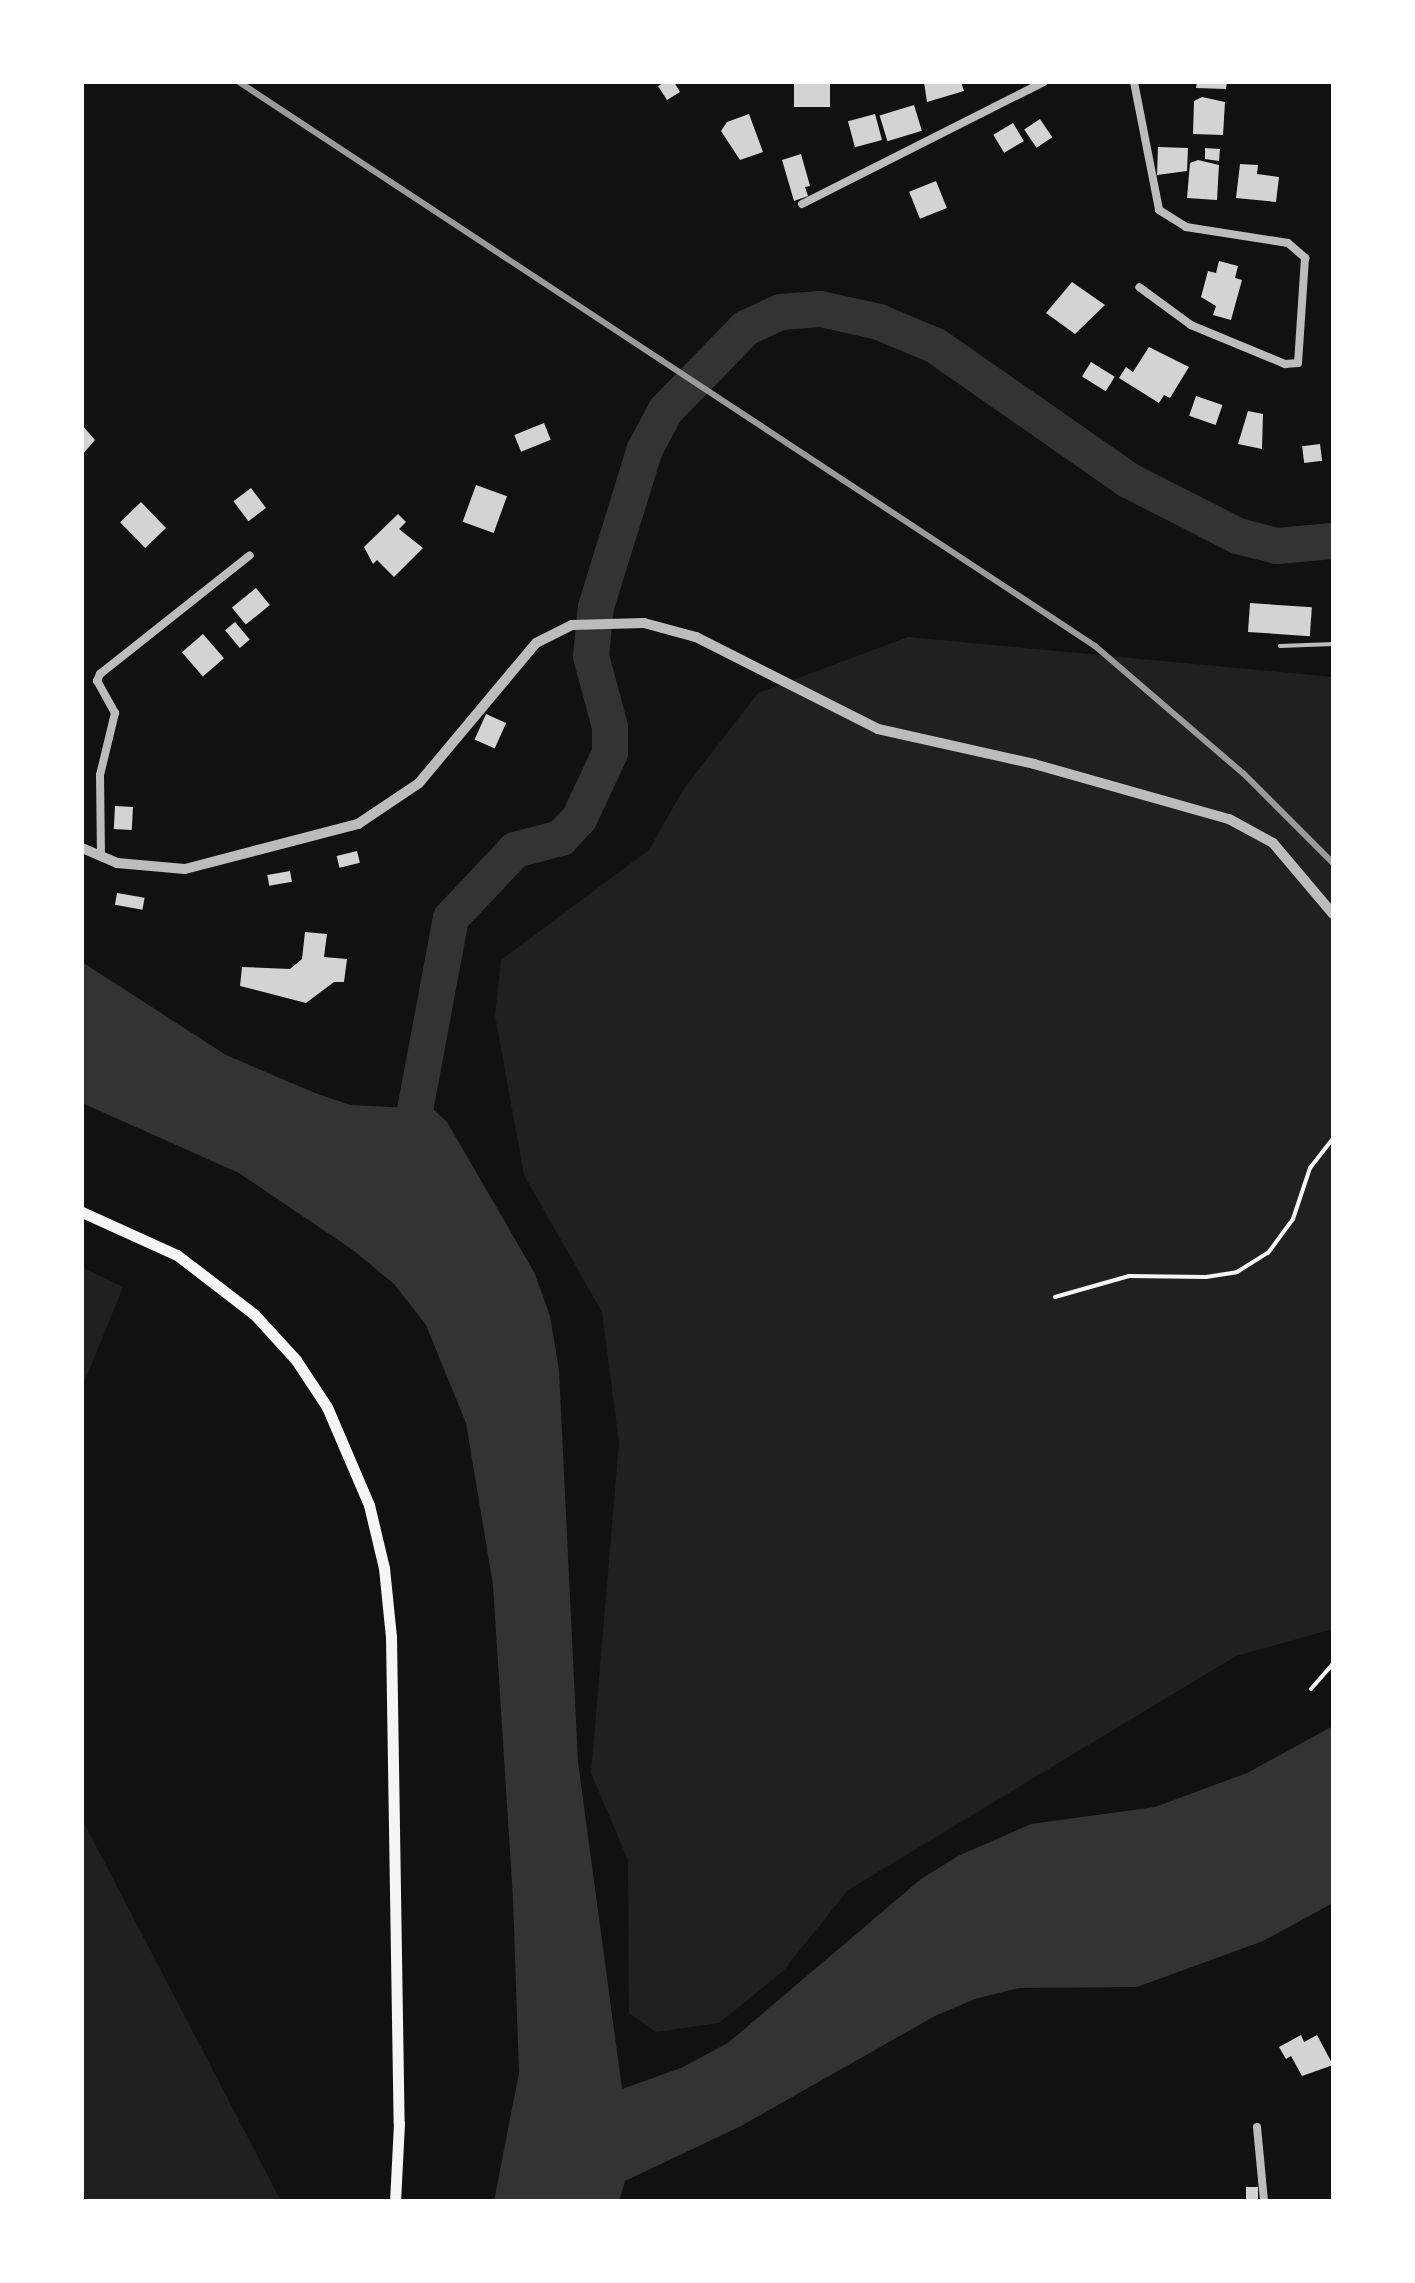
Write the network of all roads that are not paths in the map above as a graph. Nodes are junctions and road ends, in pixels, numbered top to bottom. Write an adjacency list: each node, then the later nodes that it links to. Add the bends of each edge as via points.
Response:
1 (1044, 82): 3 (street)
2 (1134, 82): 4 (street, via 1159,210 1186,227 1288,243 1305,258 1298,363 1285,364 1191,325)
3 (802, 204)
4 (1139, 287)
5 (250, 555): 9 (street, via 100,674 97,681 115,713 100,775)
6 (1333, 644): 7 (lane)
7 (1280, 646)
8 (82, 848): 9 (street)
9 (101, 856): 10 (street, via 153,869 185,869 358,824 419,783 536,643 572,625 620,622 668,627 696,637 878,729 1034,764 1229,819 1273,843)
10 (1333, 914)
11 (82, 1212): 13 (main road, via 177,1255 260,1320 327,1407 369,1505 384,1568 391,1637 399,2123)
12 (1257, 2127): 14 (street)
13 (395, 2201)
14 (1264, 2201)

